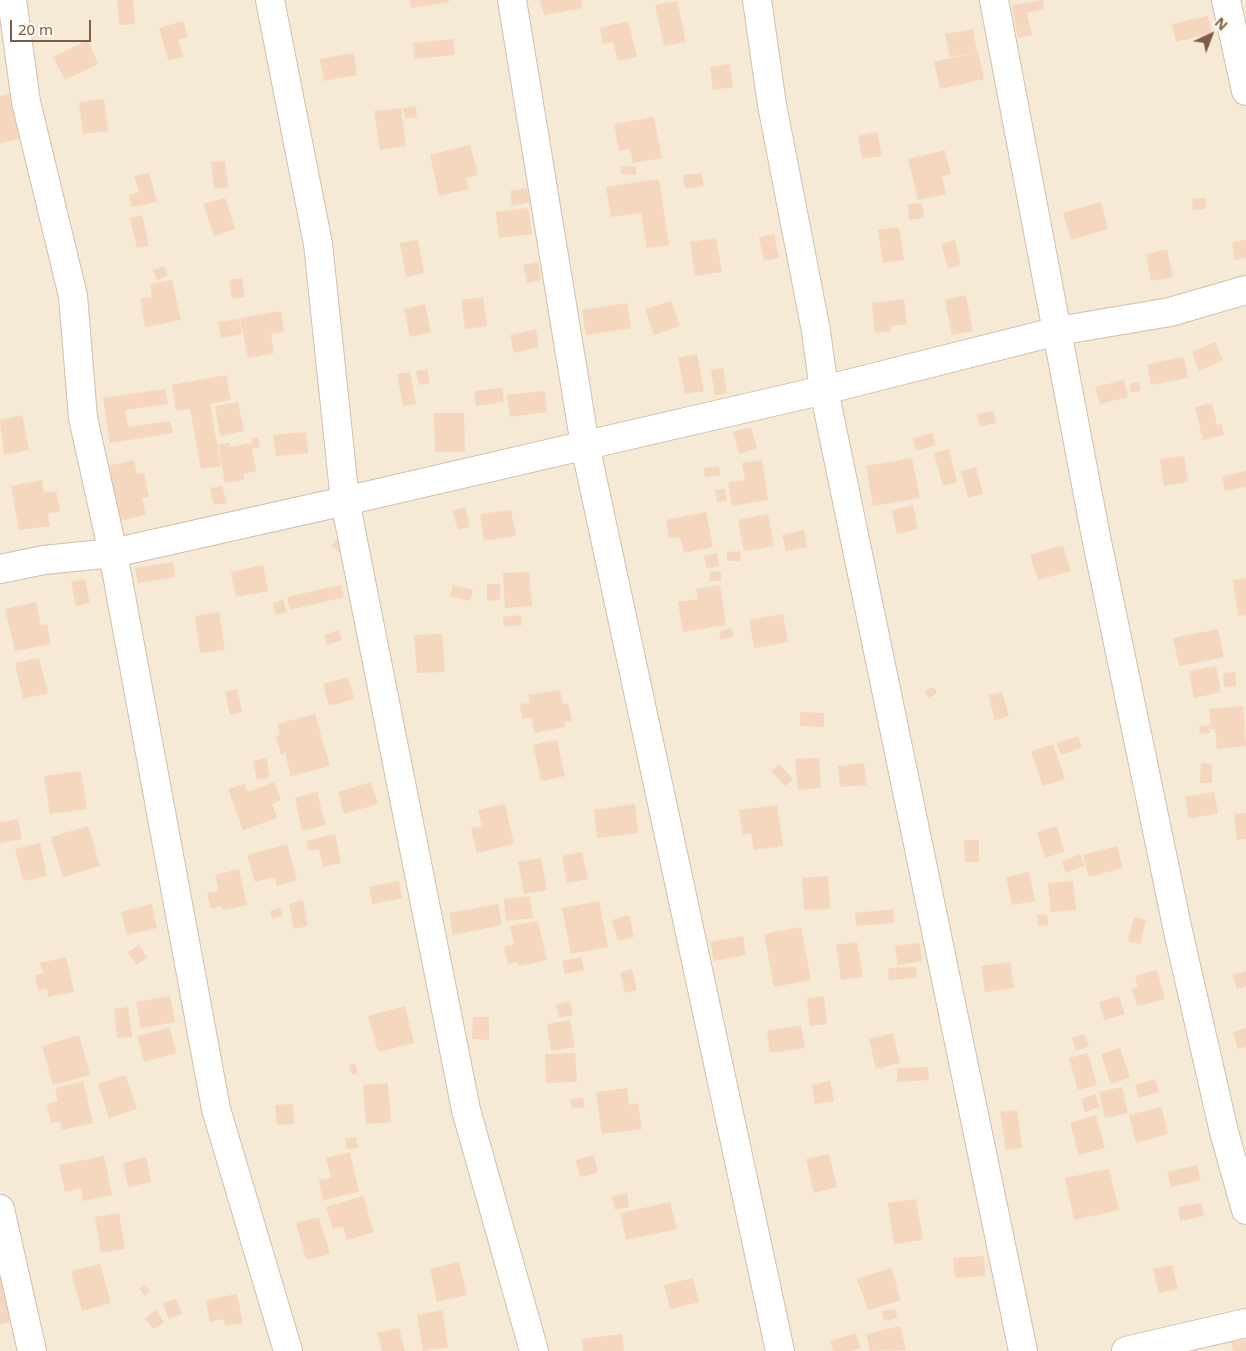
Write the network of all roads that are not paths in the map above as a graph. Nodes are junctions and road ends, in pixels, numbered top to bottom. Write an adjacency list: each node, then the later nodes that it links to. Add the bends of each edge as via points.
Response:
1 (12, 0): 13 (street, via 26,102 73,296 83,418)
2 (270, 0): 12 (street, via 318,244)
3 (512, 0): 11 (street)
4 (757, 0): 10 (street, via 772,105 816,331)
5 (994, 0): 9 (street)
6 (1226, 0): 7 (street)
7 (1246, 91)
8 (1246, 290): 9 (street, via 1170,312)
9 (1058, 331): 10 (street); 16 (street, via 1096,537 1178,931 1224,1132)
10 (824, 390): 11 (street); 22 (street)
11 (585, 445): 12 (street); 21 (street)
12 (345, 501): 13 (street); 20 (street, via 466,1110)
13 (113, 553): 14 (street, via 44,560); 19 (street, via 216,1108)
14 (0, 569)
15 (0, 1209): 18 (street)
16 (1246, 1210)
17 (1246, 1323): 23 (street)
18 (32, 1351)
19 (288, 1351)
20 (534, 1351)
21 (780, 1351)
22 (1024, 1351)
23 (1126, 1351)

